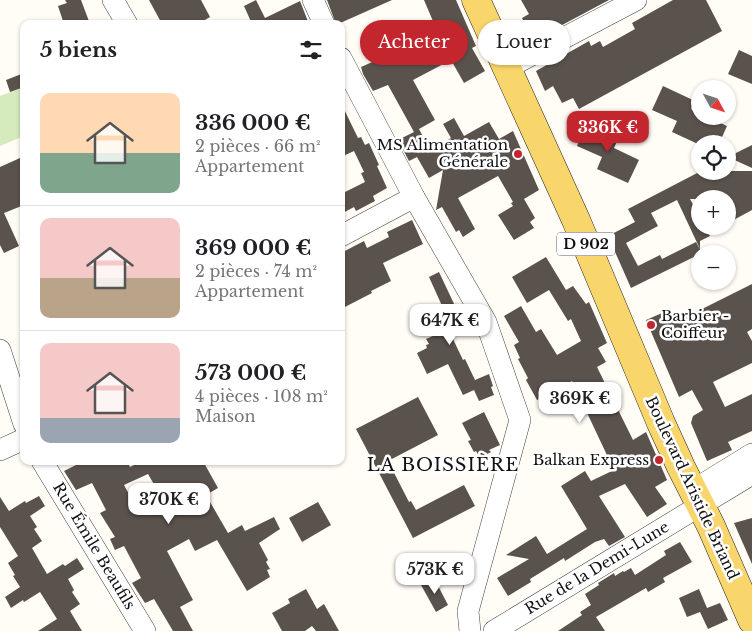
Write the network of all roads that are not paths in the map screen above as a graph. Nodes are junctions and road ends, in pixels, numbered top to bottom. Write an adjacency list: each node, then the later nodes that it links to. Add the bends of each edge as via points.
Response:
1 (113, 0): 5 (street)
2 (313, 0): 6 (street)
3 (476, 0): 8 (main road, Boulevard Aristide Briand / D 902)
4 (636, 0): 8 (street)
5 (124, 20)
6 (322, 20)
7 (345, 66): 9 (street)
8 (507, 68): 18 (main road, Boulevard Aristide Briand / D 902)
9 (414, 197): 10 (street); 21 (street, via 486,322 520,420 468,611)
10 (345, 234)
11 (0, 351): 12 (street)
12 (20, 397)
13 (20, 441): 14 (street)
14 (0, 450)
15 (752, 454): 18 (street)
16 (44, 465): 20 (street, Rue Émile Beaufils)
17 (752, 474): 18 (street)
18 (697, 499): 19 (main road, Boulevard Aristide Briand / D 902); 22 (street, Rue de la Demi-Lune)
19 (752, 620)
20 (145, 631)
21 (470, 631)
22 (494, 631)

